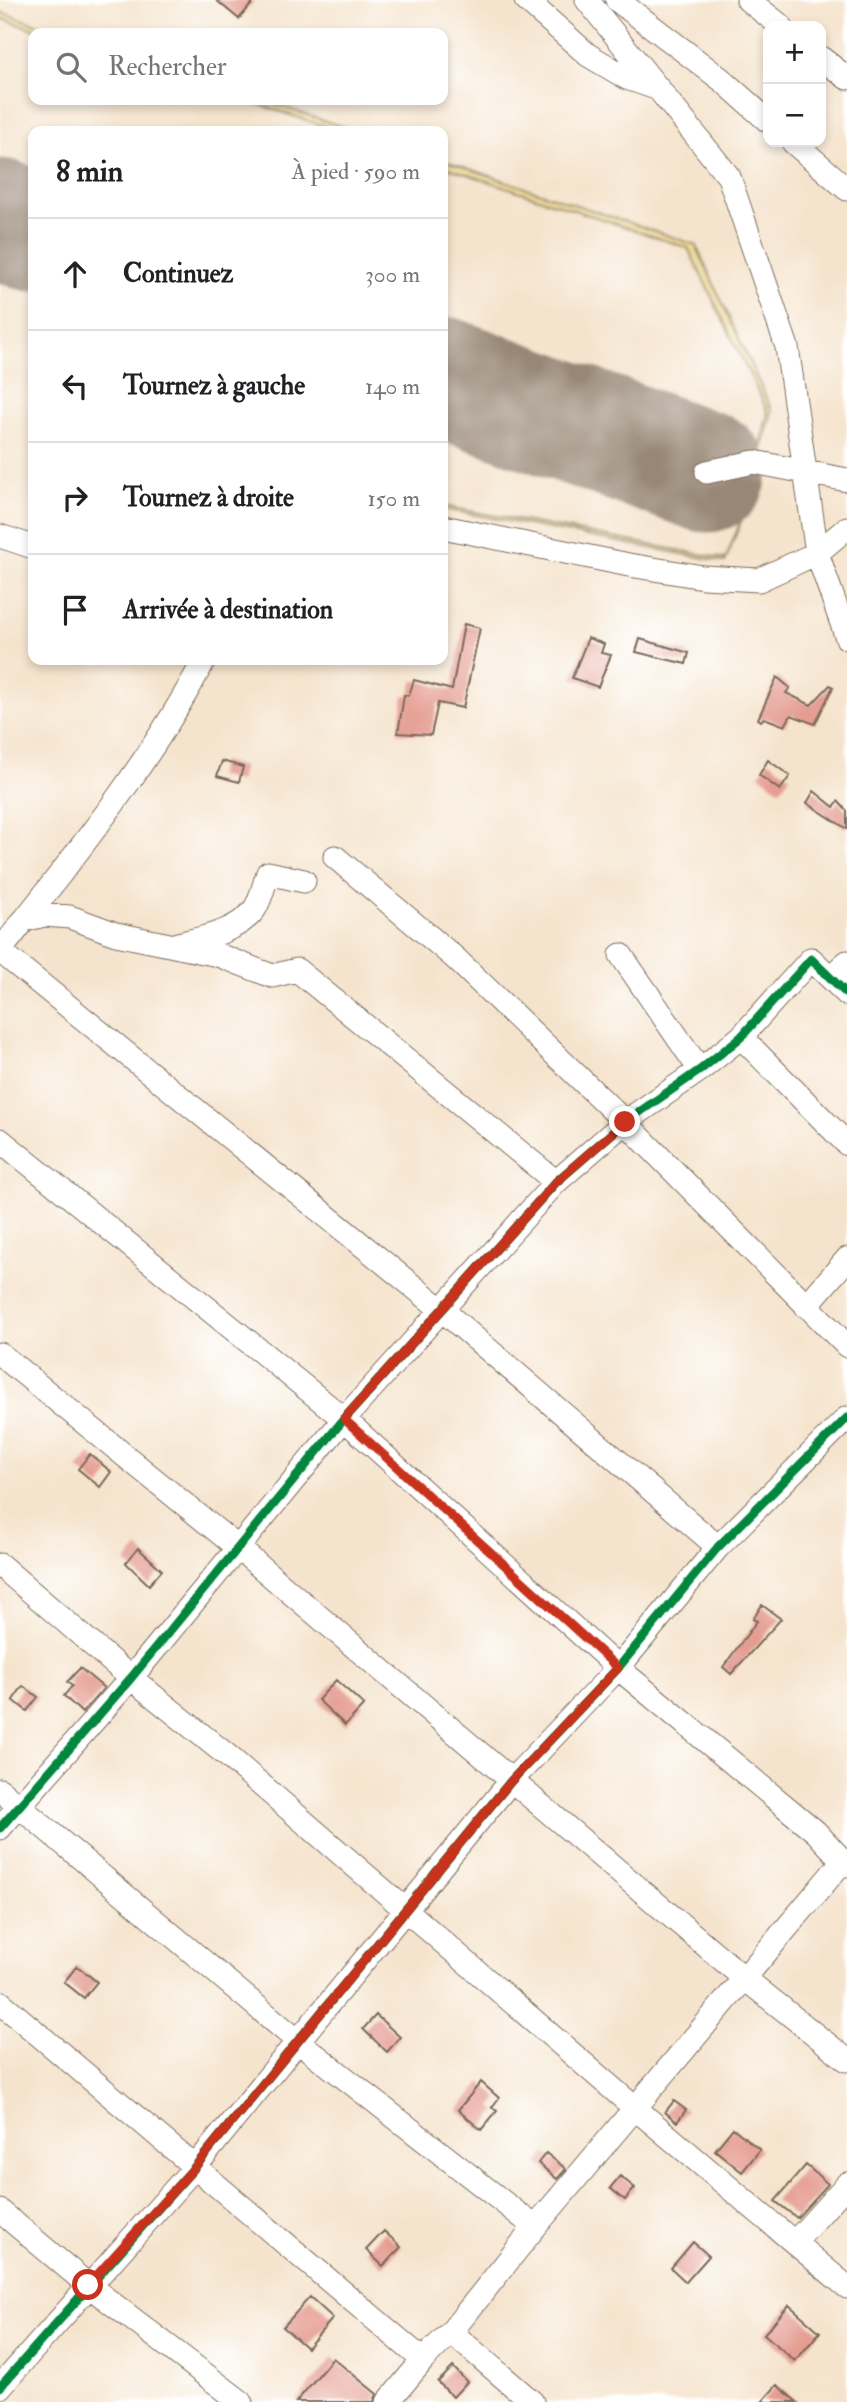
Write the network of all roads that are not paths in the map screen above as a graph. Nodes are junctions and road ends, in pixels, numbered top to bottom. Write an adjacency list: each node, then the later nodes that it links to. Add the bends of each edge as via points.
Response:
1 (526, 0): 8 (street, via 588,55 627,78)
2 (587, 0): 8 (street)
3 (617, 0): 9 (street)
4 (748, 0): 5 (street)
5 (775, 21)
6 (826, 62): 7 (street)
7 (847, 78)
8 (659, 89): 13 (street, via 729,177 788,346)
9 (763, 117)
10 (799, 147): 11 (street)
11 (847, 189)
12 (707, 472): 13 (street, via 754,462)
13 (807, 472): 14 (street); 19 (street)
14 (847, 480)
15 (448, 528): 19 (street, via 704,577 759,580)
16 (847, 528): 19 (street)
17 (0, 536): 18 (street)
18 (28, 545)
19 (817, 552): 20 (street)
20 (847, 638)
21 (201, 665): 24 (street, via 102,819)
22 (335, 857): 32 (street, via 455,958)
23 (304, 881): 25 (street, via 268,873 254,909 234,926)
24 (24, 920): 25 (street, via 44,915 70,918); 26 (street)
25 (175, 945): 35 (street, via 218,955 272,976 297,970)
26 (0, 951): 38 (street)
27 (621, 955): 31 (street)
28 (838, 969): 29 (street); 30 (street, via 811,959)
29 (847, 994)
30 (741, 1037): 31 (street); 34 (street)
31 (699, 1070): 32 (street)
32 (625, 1122): 35 (street); 37 (street)
33 (0, 1140): 42 (street)
34 (847, 1144)
35 (556, 1182): 38 (street)
36 (847, 1259): 37 (street)
37 (806, 1306): 39 (street)
38 (442, 1309): 42 (street); 44 (street)
39 (847, 1346)
40 (0, 1354): 43 (street)
41 (847, 1418): 44 (street)
42 (344, 1419): 43 (street); 46 (street)
43 (237, 1547): 47 (street); 48 (street)
44 (718, 1547): 46 (street)
45 (0, 1565): 47 (street)
46 (618, 1668): 48 (street); 52 (street, via 816,1832)
47 (131, 1678): 50 (street); 53 (street)
48 (511, 1781): 53 (street); 54 (street)
49 (0, 1790): 50 (street)
50 (19, 1806): 51 (street); 56 (street)
51 (0, 1828)
52 (845, 1863): 54 (street)
53 (408, 1910): 56 (street); 58 (street)
54 (744, 1978): 57 (street); 58 (street)
55 (0, 2002): 59 (street)
56 (299, 2042): 59 (street); 62 (street)
57 (847, 2060)
58 (636, 2109): 62 (street); 63 (street)
59 (194, 2168): 64 (street); 67 (street)
60 (847, 2184): 63 (street)
61 (0, 2211): 64 (street)
62 (535, 2227): 66 (street)
63 (795, 2242): 65 (street)
64 (88, 2285): 68 (street); 69 (street)
65 (847, 2287)
66 (451, 2332): 67 (street); 71 (street)
67 (423, 2360): 70 (street)
68 (0, 2387)
69 (241, 2402)
70 (388, 2402)
71 (532, 2402)

